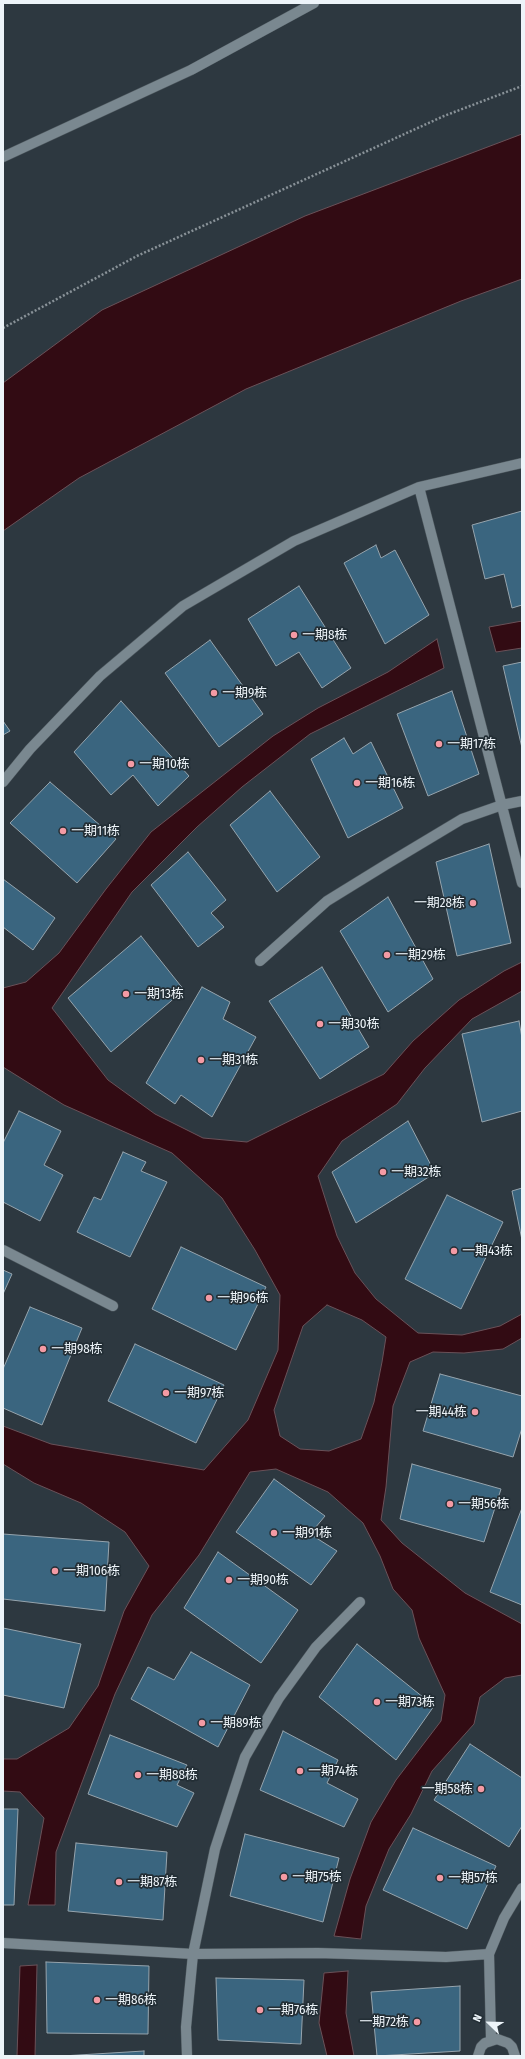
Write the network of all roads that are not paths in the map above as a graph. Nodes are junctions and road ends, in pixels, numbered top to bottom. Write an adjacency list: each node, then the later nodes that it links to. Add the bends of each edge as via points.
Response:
1 (314, 3): 2 (street, via 191,70)
2 (3, 157)
3 (522, 464): 4 (street)
4 (419, 487): 5 (street, via 294,541 183,606 100,676 30,749); 7 (street)
5 (3, 782)
6 (522, 801): 7 (street)
7 (502, 805): 8 (street); 9 (street, via 462,820 327,901)
8 (522, 883)
9 (260, 961)
10 (3, 1250): 11 (street)
11 (113, 1306)
12 (360, 1602): 15 (street, via 316,1647 278,1698 245,1757 215,1849)
13 (522, 1888): 16 (street, via 504,1918)
14 (3, 1943): 15 (street)
15 (193, 1954): 16 (street, via 318,1953 446,1957); 18 (street, via 186,2028)
16 (490, 1954): 17 (street)
17 (491, 2039): 19 (street, via 481,2047); 20 (street, via 508,2043)
18 (187, 2056)
19 (478, 2056)
20 (515, 2056)

